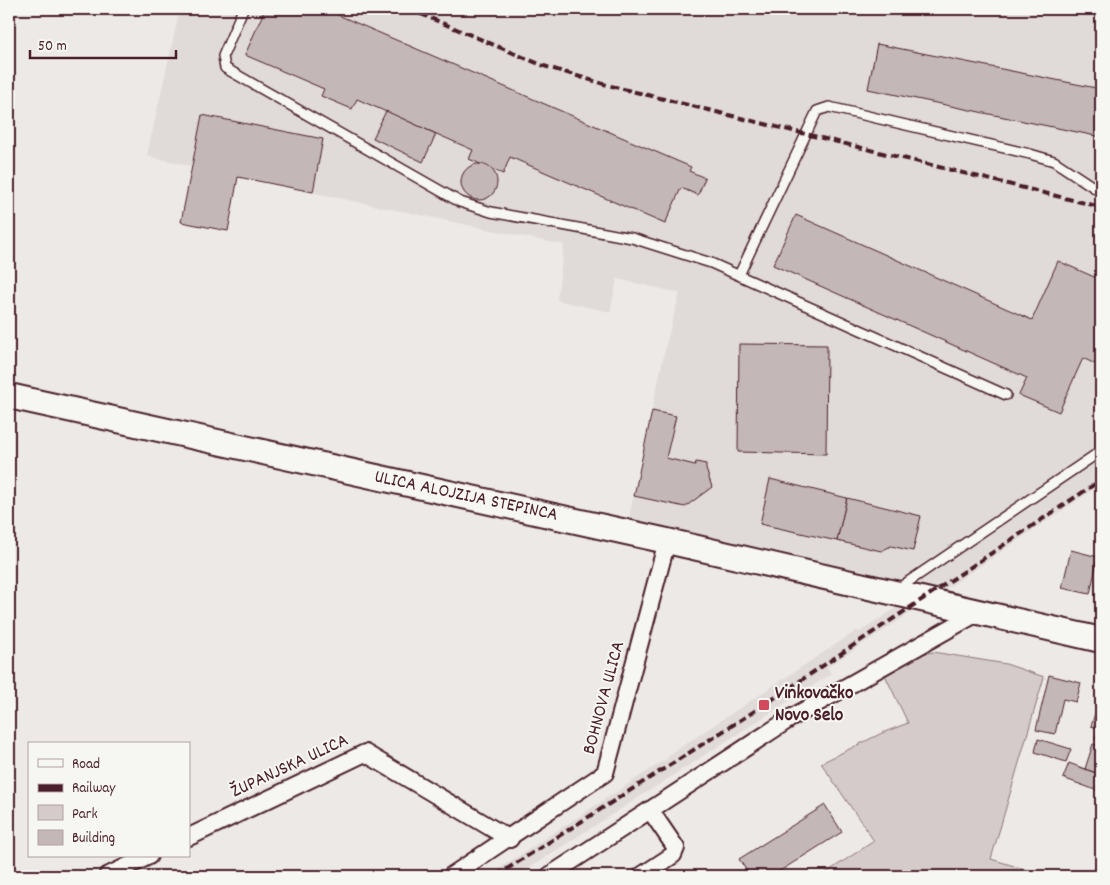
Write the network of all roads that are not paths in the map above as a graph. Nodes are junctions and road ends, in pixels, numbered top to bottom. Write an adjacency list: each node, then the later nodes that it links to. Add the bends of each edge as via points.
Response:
1 (243, 9): 3 (lane, via 223,56 225,68 460,202 491,212 632,238)
2 (1101, 192): 3 (lane, via 1054,161 829,107 817,111)
3 (739, 275): 4 (lane)
4 (1006, 394)
5 (9, 396): 7 (main road, ULICA ALOJZIJA STEPINCA)
6 (1101, 451): 8 (lane)
7 (667, 541): 8 (main road, ULICA ALOJZIJA STEPINCA); 13 (street, BOHNOVA ULICA, via 605,773)
8 (893, 592): 9 (main road, ULICA ALOJZIJA STEPINCA)
9 (979, 612): 10 (main road, ULICA ALOJZIJA STEPINCA); 11 (street, via 791,718)
10 (1101, 640)
11 (650, 810): 17 (street); 18 (street, via 676,848 673,855)
12 (190, 837): 13 (street, ŽUPANJSKA ULICA, via 365,754)
13 (510, 838): 16 (street, BOHNOVA ULICA)
14 (145, 858): 15 (street)
15 (107, 876)
16 (451, 876)
17 (549, 876)
18 (641, 876)

